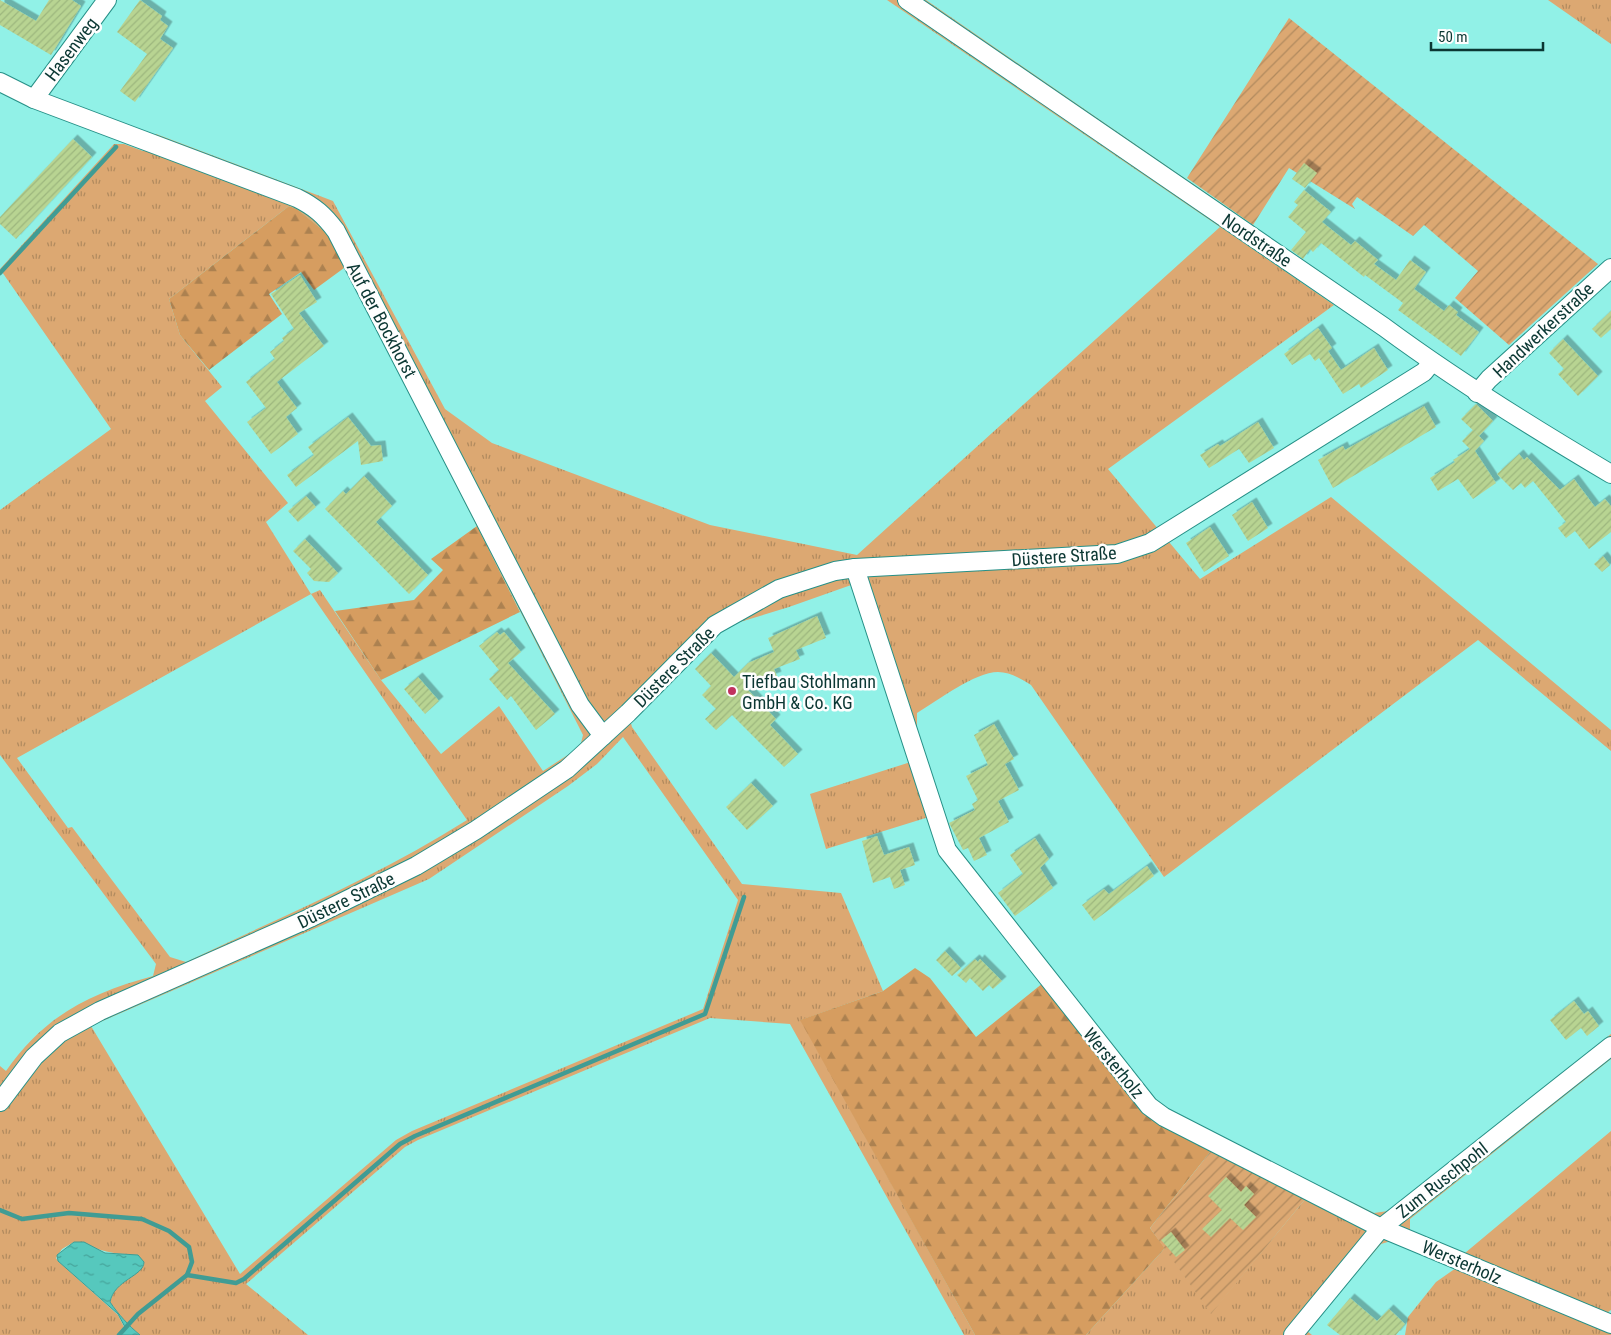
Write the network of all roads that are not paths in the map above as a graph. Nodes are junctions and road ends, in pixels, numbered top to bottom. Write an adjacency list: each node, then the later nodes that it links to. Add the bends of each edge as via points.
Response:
1 (107, 0): 4 (street, Hasenweg)
2 (907, 0): 6 (street, Nordstraße)
3 (0, 82): 4 (street, Auf der Bockhorst)
4 (34, 98): 10 (street, Auf der Bockhorst, via 297,198 316,207 325,216 341,240 580,705)
5 (1611, 268): 7 (street, Handwerkerstraße, via 1489,379)
6 (1432, 362): 7 (street, Nordstraße); 9 (street, Düstere Straße, via 1424,372 1150,543 1133,550 1117,554)
7 (1478, 393): 8 (street, Nordstraße)
8 (1611, 474)
9 (855, 568): 10 (street, Düstere Straße, via 779,589 716,625); 13 (street, Wersterholz, via 947,850 1120,1071 1149,1106 1164,1117)
10 (603, 736): 12 (street, Düstere Straße, via 557,776 416,866 312,917 100,1011 60,1033 34,1056)
11 (1611, 1046): 13 (street, Zum Ruschpohl)
12 (0, 1102)
13 (1381, 1228): 14 (street, Wersterholz); 15 (street, Zum Ruschpohl)
14 (1611, 1324)
15 (1292, 1335)

